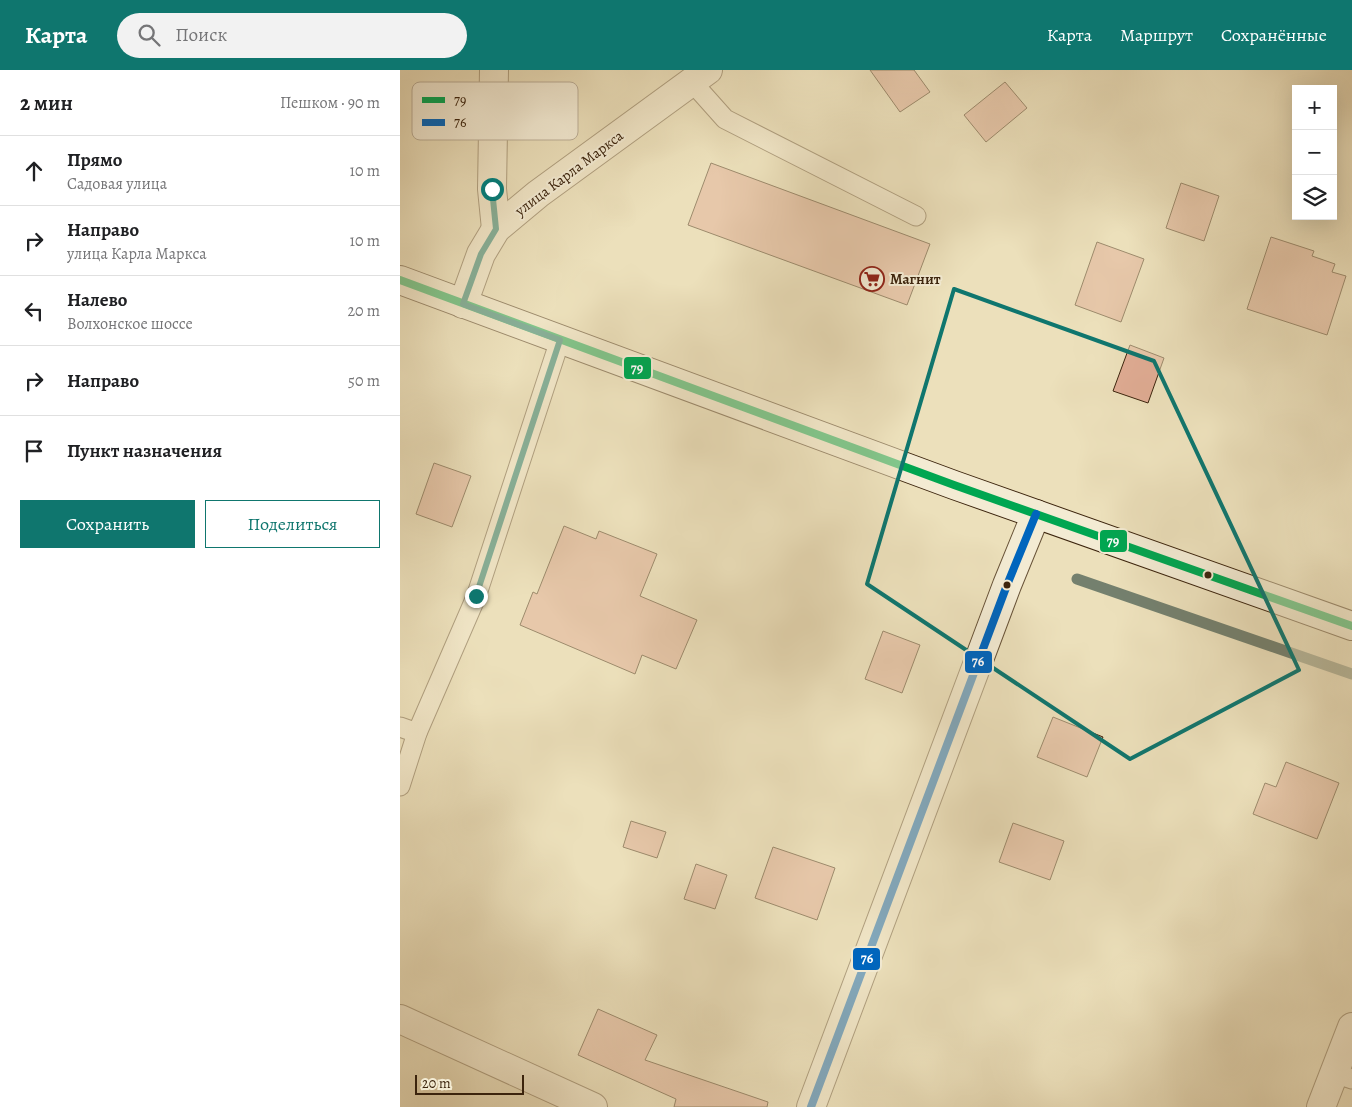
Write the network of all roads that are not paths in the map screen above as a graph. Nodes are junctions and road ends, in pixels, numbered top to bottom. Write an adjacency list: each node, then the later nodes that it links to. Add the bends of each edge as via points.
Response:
1 (700, 76): 3 (lane, via 725,119); 4 (street, улица Карла Маркса, via 538,194)
2 (493, 140): 4 (street, via 492,189)
3 (916, 216)
4 (496, 229): 6 (street, улица Карла Маркса, via 481,254)
5 (400, 280): 6 (street)
6 (463, 304): 7 (street)
7 (560, 340): 8 (street); 10 (lane, via 476,596)
8 (1036, 514): 9 (street); 16 (street, via 1016,559)
9 (1352, 626)
10 (408, 730): 11 (lane)
11 (400, 786)
12 (400, 1020): 15 (street)
13 (1352, 1027): 14 (street)
14 (1343, 1076): 17 (street)
15 (593, 1107)
16 (811, 1107)
17 (1322, 1107)

